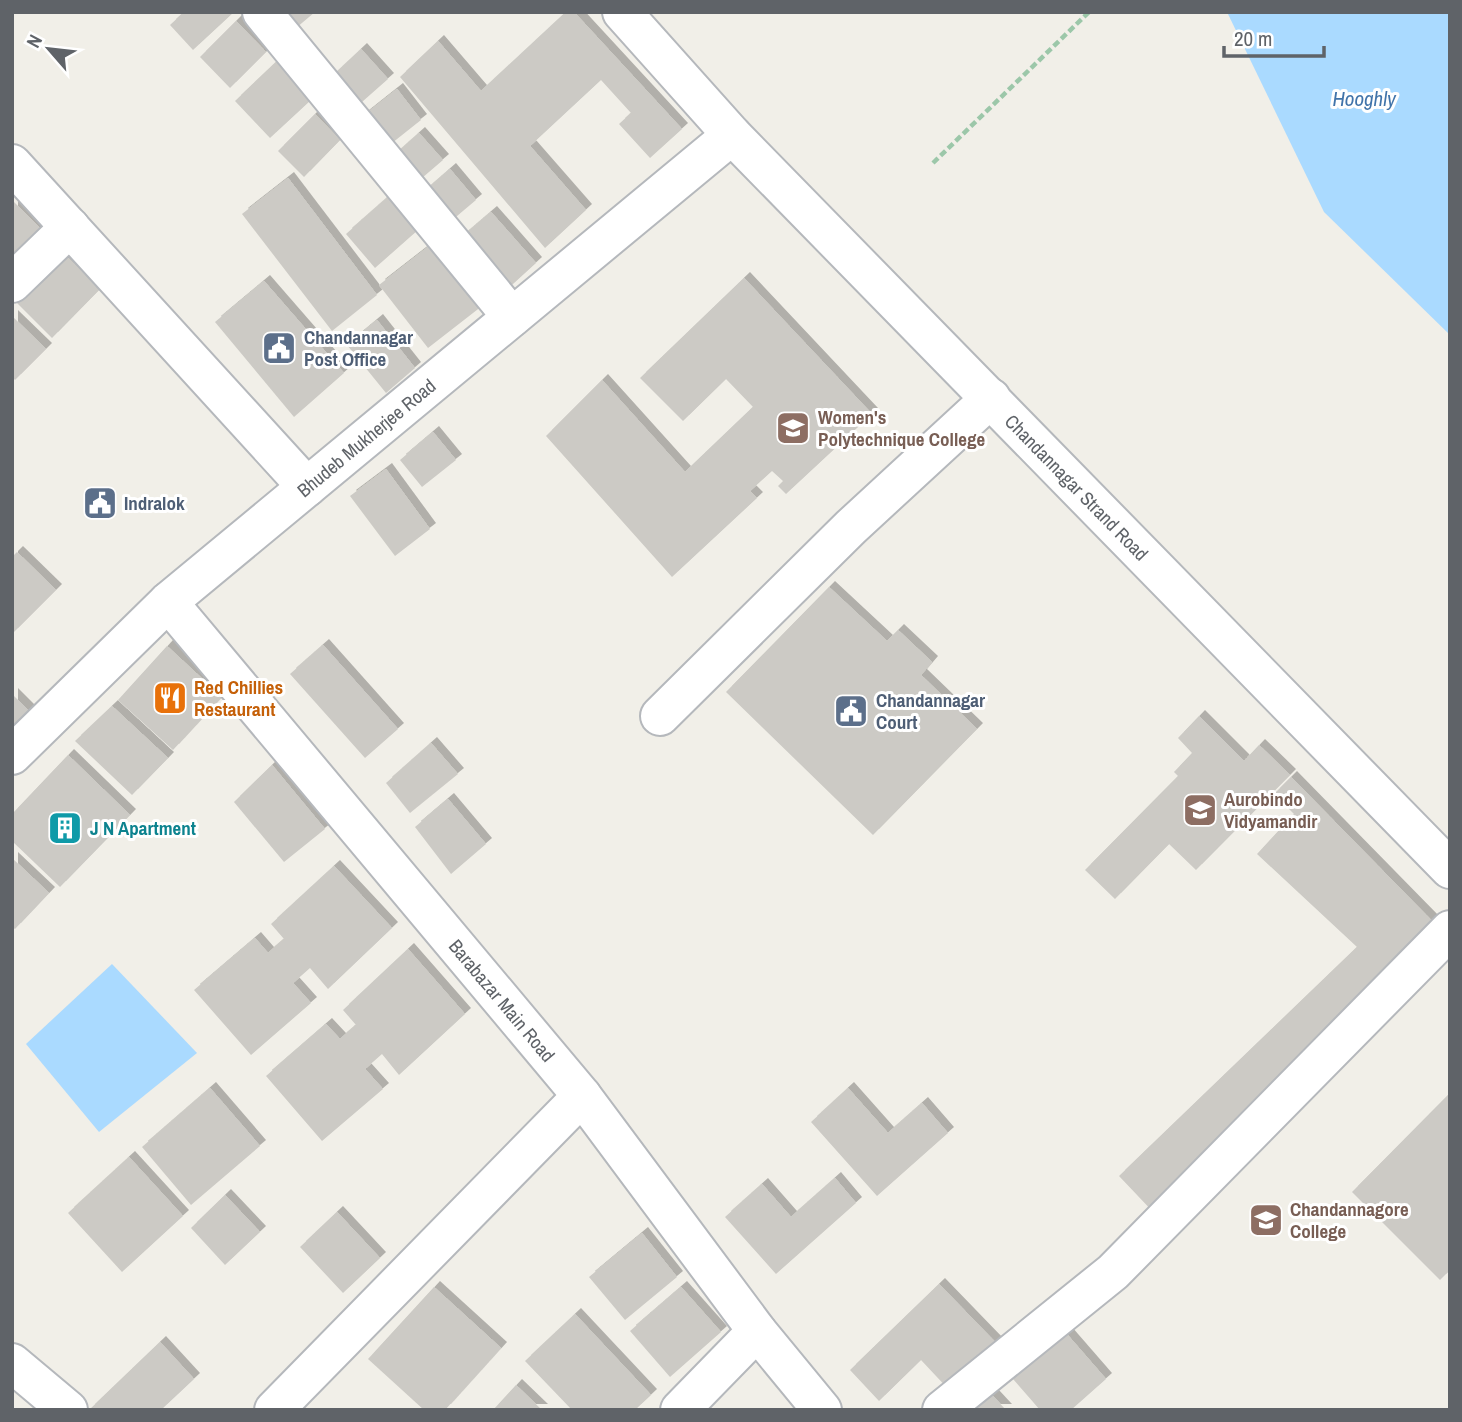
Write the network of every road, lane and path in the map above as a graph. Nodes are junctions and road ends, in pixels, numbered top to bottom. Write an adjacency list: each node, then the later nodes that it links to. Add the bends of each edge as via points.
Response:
1 (262, 12): 9 (street)
2 (621, 12): 4 (street, Chandannagar Strand Road)
3 (1089, 12): 5 (path)
4 (732, 135): 9 (street, Bhudeb Mukherjee Road); 10 (street, Chandannagar Strand Road)
5 (933, 163)
6 (12, 164): 7 (street)
7 (70, 227): 8 (street); 11 (street)
8 (12, 283)
9 (512, 317): 11 (street, Bhudeb Mukherjee Road)
10 (990, 398): 13 (street, via 851,527); 15 (street, Chandannagar Strand Road)
11 (307, 487): 12 (street, Bhudeb Mukherjee Road)
12 (168, 602): 14 (street, Bhudeb Mukherjee Road); 17 (street, Barabazar Main Road)
13 (660, 716)
14 (12, 755)
15 (1450, 869)
16 (1450, 930): 24 (street, via 1114,1272)
17 (582, 1096): 18 (street, Barabazar Main Road); 21 (street)
18 (757, 1331): 22 (street); 23 (street, Barabazar Main Road)
19 (12, 1363): 20 (street)
20 (68, 1410)
21 (274, 1410)
22 (680, 1410)
23 (821, 1410)
24 (942, 1410)

